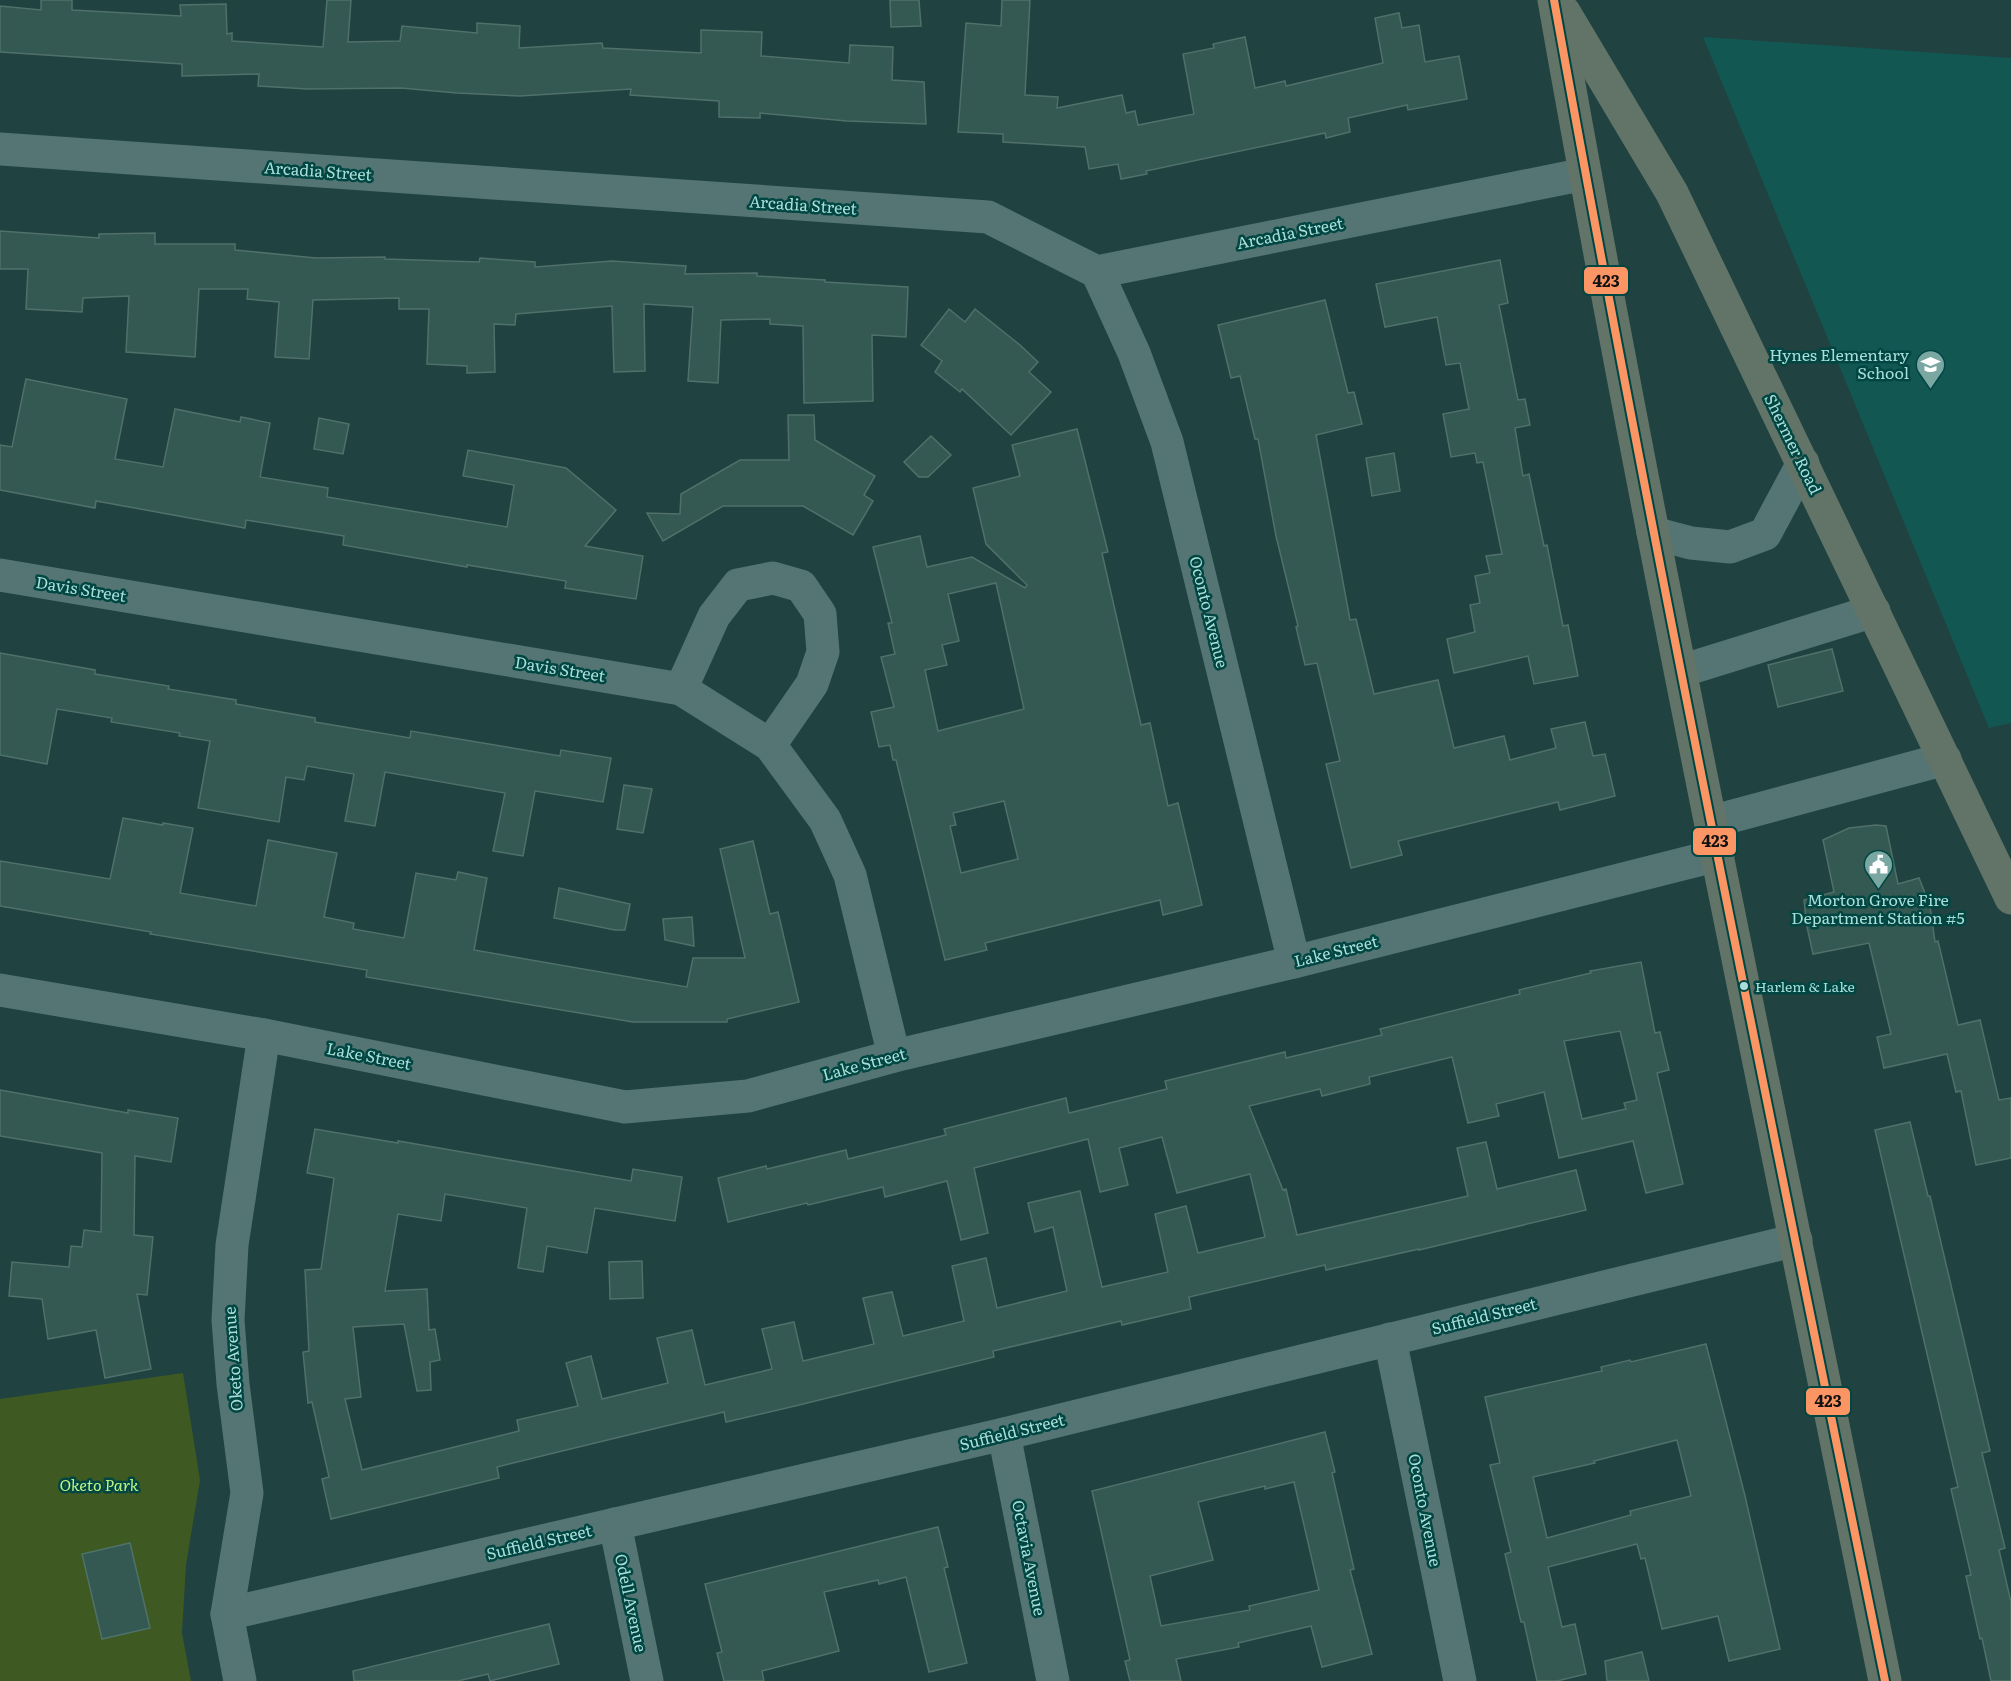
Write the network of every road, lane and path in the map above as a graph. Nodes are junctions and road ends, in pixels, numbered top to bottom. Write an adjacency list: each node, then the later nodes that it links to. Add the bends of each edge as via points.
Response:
1 (1555, 0): 3 (main road); 5 (main road, Shermer Road, via 1672,193)
2 (0, 149): 4 (street, Arcadia Street, via 988,217)
3 (1585, 174): 4 (street, Arcadia Street); 6 (main road)
4 (1097, 272): 16 (street, Oconto Avenue, via 1134,353 1167,442)
5 (1803, 463): 6 (street, via 1765,534 1730,547 1691,543); 8 (main road, Shermer Road)
6 (1653, 533): 9 (main road)
7 (0, 575): 10 (street, Davis Street)
8 (1874, 611): 9 (street); 12 (main road, Shermer Road)
9 (1681, 671): 13 (main road)
10 (681, 689): 11 (street, Davis Street); 11 (street, via 714,616 738,585 773,578 801,586 820,614 824,652 812,684)
11 (770, 745): 19 (street, Davis Street, via 825,820 850,875)
12 (1945, 759): 13 (street); 15 (main road, Shermer Road)
13 (1711, 822): 14 (main road)
14 (1718, 855): 16 (street, Lake Street); 20 (main road)
15 (2011, 898)
16 (1294, 962): 19 (street, Lake Street)
17 (0, 990): 18 (street, Lake Street)
18 (264, 1035): 19 (street, Lake Street, via 625,1107 748,1096); 24 (street, Oketo Avenue, via 232,1245 228,1320 248,1492)
19 (894, 1056)
20 (1796, 1240): 21 (street, Suffield Street); 29 (main road)
21 (1390, 1339): 22 (street, Suffield Street); 28 (street, Oconto Avenue)
22 (1004, 1434): 23 (street, Suffield Street); 27 (street, Octavia Avenue)
23 (615, 1524): 24 (street, Suffield Street); 26 (street, Odell Avenue)
24 (226, 1614): 25 (street, Oketo Avenue)
25 (240, 1681)
26 (647, 1681)
27 (1053, 1681)
28 (1460, 1681)
29 (1885, 1681)

